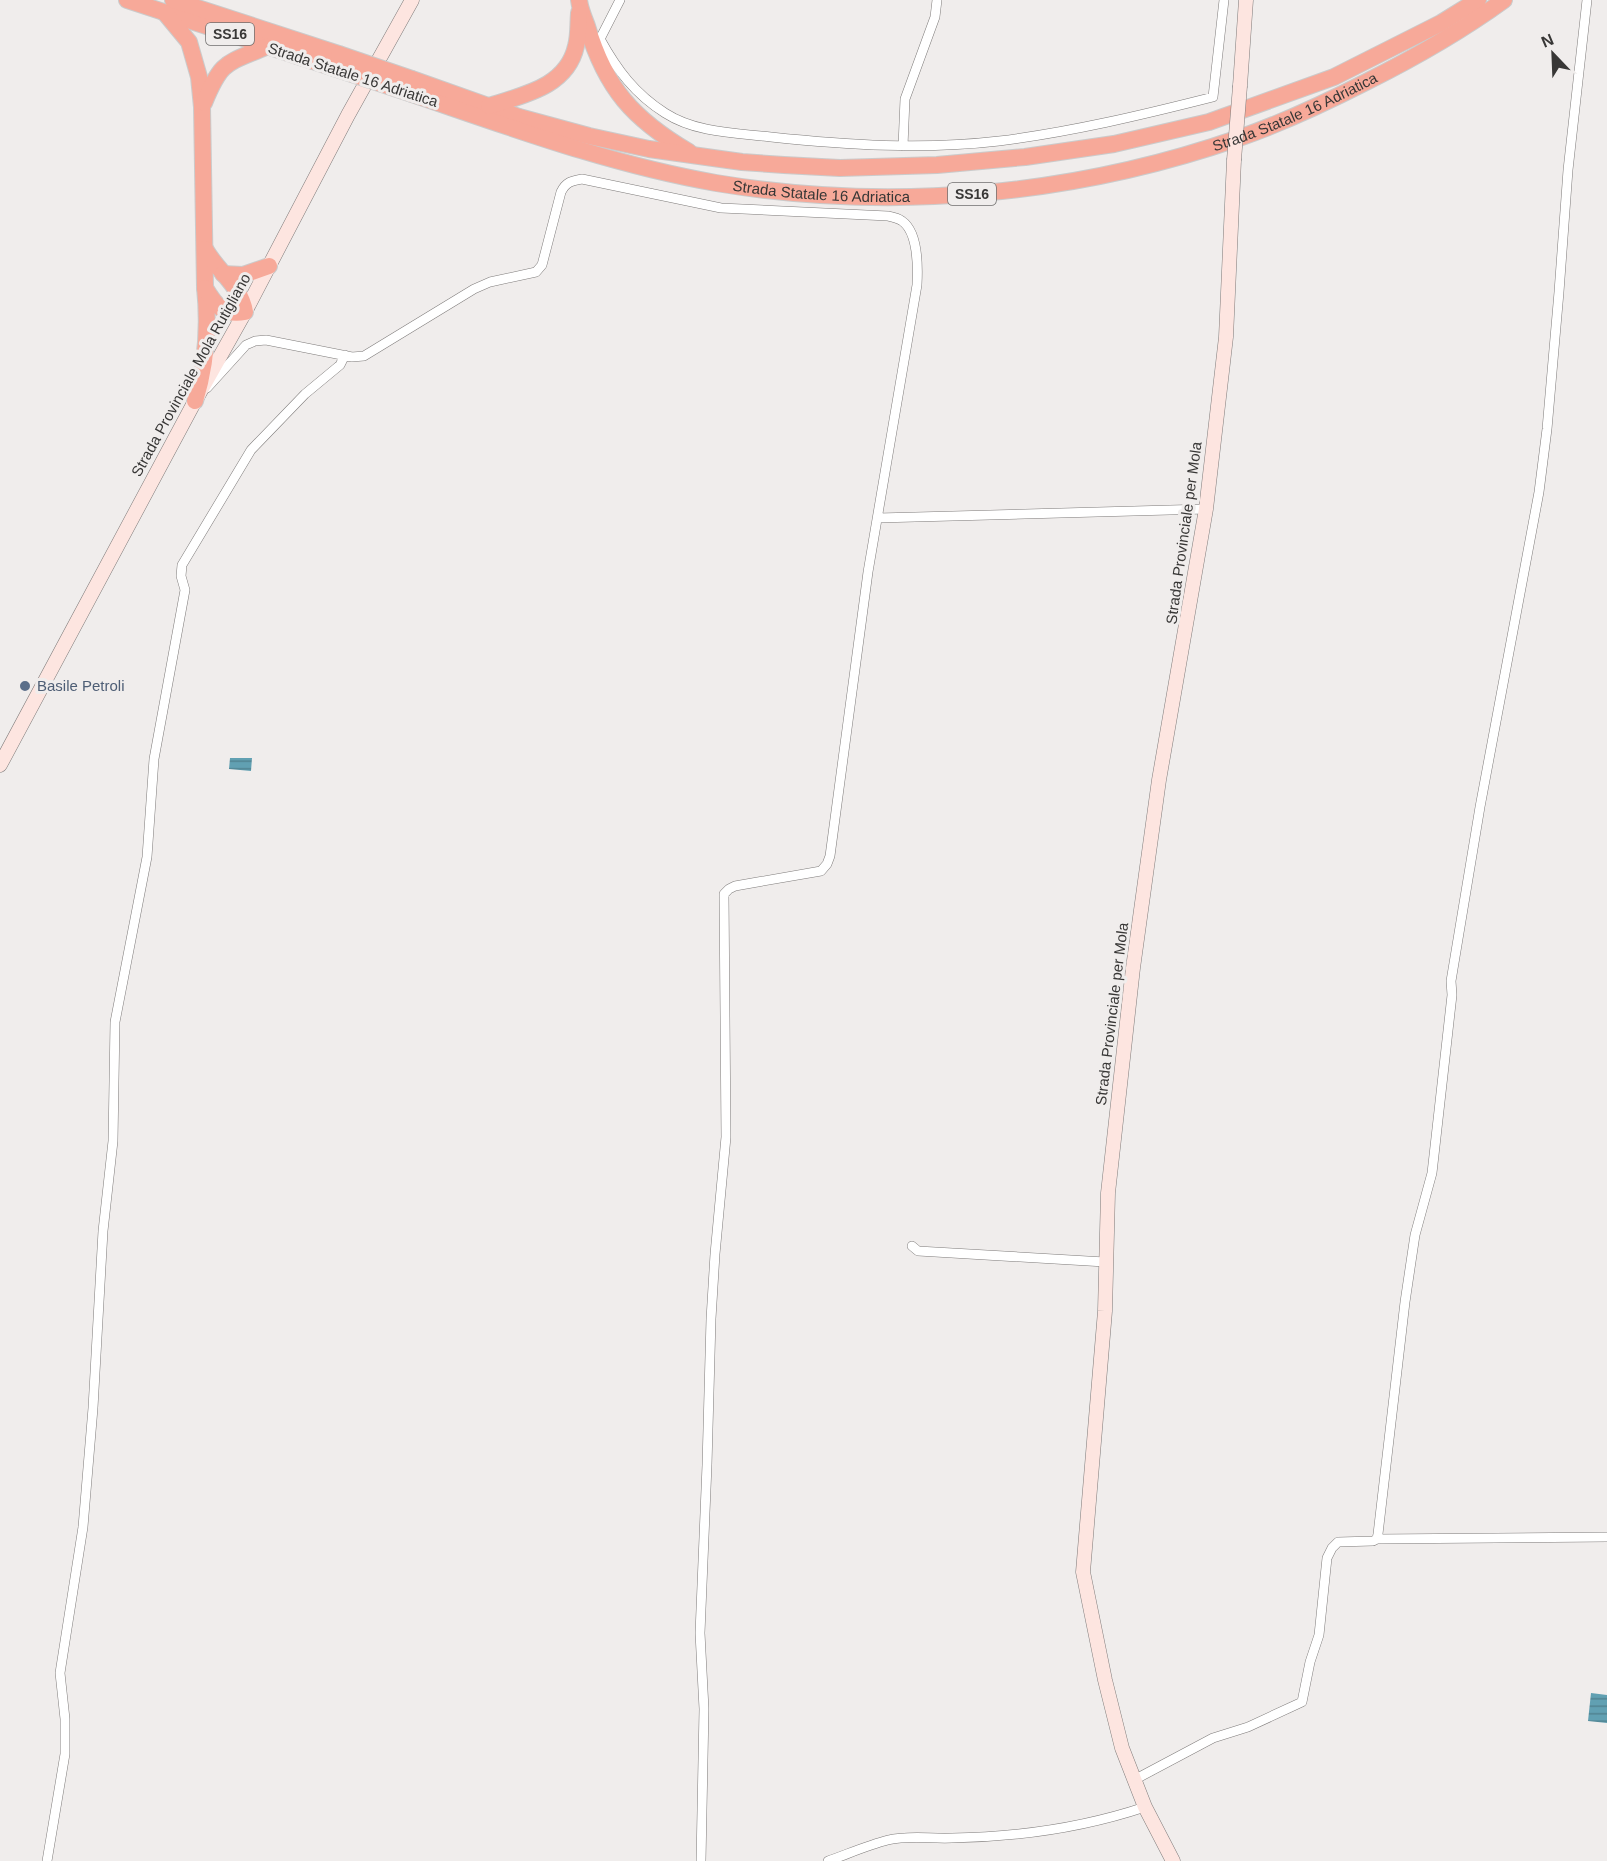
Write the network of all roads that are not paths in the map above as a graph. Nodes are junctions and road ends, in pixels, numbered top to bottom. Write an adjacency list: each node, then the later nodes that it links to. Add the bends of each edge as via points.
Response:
1 (127, 0): 11 (highway, Strada Statale 16 Adriatica / SS16)
2 (412, 0): 20 (street, Strada Provinciale Mola Rutigliano)
3 (620, 0): 17 (street, via 600,39 614,66 667,114 711,130 817,142)
4 (937, 0): 17 (street, via 935,17 905,99)
5 (1224, 0): 17 (street, via 1213,97 1052,133 997,141)
6 (1246, 0): 26 (street, Strada Provinciale per Mola, bridge, via 1226,337)
7 (1478, 0): 18 (highway, Strada Statale 16 Adriatica / SS16, via 1334,77 1209,122 1113,144 1025,157 873,167 784,165)
8 (1504, 0): 14 (highway, Strada Statale 16 Adriatica / SS16, via 1446,40 1394,68 1240,138 1094,177 991,193 867,196 773,191 713,182 578,150)
9 (1587, 0): 32 (street, via 1539,492 1451,981 1433,1166 1410,1260)
10 (579, 3): 15 (highway, via 576,48 564,71 554,82); 18 (highway, via 602,67 630,108 666,138)
11 (169, 7): 12 (highway, Strada Statale 16 Adriatica / SS16); 13 (highway, Strada Statale 16 Adriatica / SS16); 16 (highway, via 189,42)
12 (268, 46): 13 (highway, Strada Statale 16 Adriatica / SS16); 16 (highway, via 219,70)
13 (337, 61): 14 (highway, Strada Statale 16 Adriatica / SS16, bridge)
14 (412, 87): 15 (highway, Strada Statale 16 Adriatica / SS16)
15 (489, 106): 18 (highway, Strada Statale 16 Adriatica / SS16, via 589,136)
16 (202, 107): 19 (highway)
17 (903, 146)
18 (695, 155)
19 (205, 249): 21 (highway); 22 (highway)
20 (269, 266): 21 (highway, via 243,275); 23 (street, Strada Provinciale Mola Rutigliano)
21 (223, 274): 23 (highway, via 243,300)
22 (205, 287): 23 (highway, via 213,302 225,312); 25 (highway, via 206,348)
23 (245, 312): 25 (street, Strada Provinciale Mola Rutigliano)
24 (345, 356): 25 (street, via 255,341 246,345); 27 (street, via 364,356 474,289 536,272 542,265 561,192 573,180 722,208 888,216 908,226 918,265); 35 (street, via 251,450 182,565 184,594 154,759 147,857 115,1022 113,1141 83,1527 60,1673 65,1754)
25 (195, 401): 28 (street, Strada Provinciale Mola Rutigliano)
26 (1206, 509): 27 (street); 30 (street, Strada Provinciale per Mola, via 1133,968 1108,1193)
27 (878, 518): 36 (street, via 827,864 821,870 735,886 724,894 726,1137 714,1265 700,1632 704,1709)
28 (0, 765)
29 (912, 1246): 30 (street, via 918,1251)
30 (1105, 1262): 33 (street, Strada Provinciale per Mola, via 1105,1311 1083,1572 1105,1680)
31 (1607, 1537): 32 (street)
32 (1377, 1539): 33 (street, via 1338,1542 1327,1558 1319,1635 1302,1702 1213,1738)
33 (1134, 1780): 34 (street, Strada Provinciale per Mola)
34 (1145, 1807): 37 (street, via 1054,1828 889,1840); 38 (street, Strada Provinciale per Mola)
35 (47, 1861)
36 (701, 1861)
37 (828, 1861)
38 (1173, 1861)

